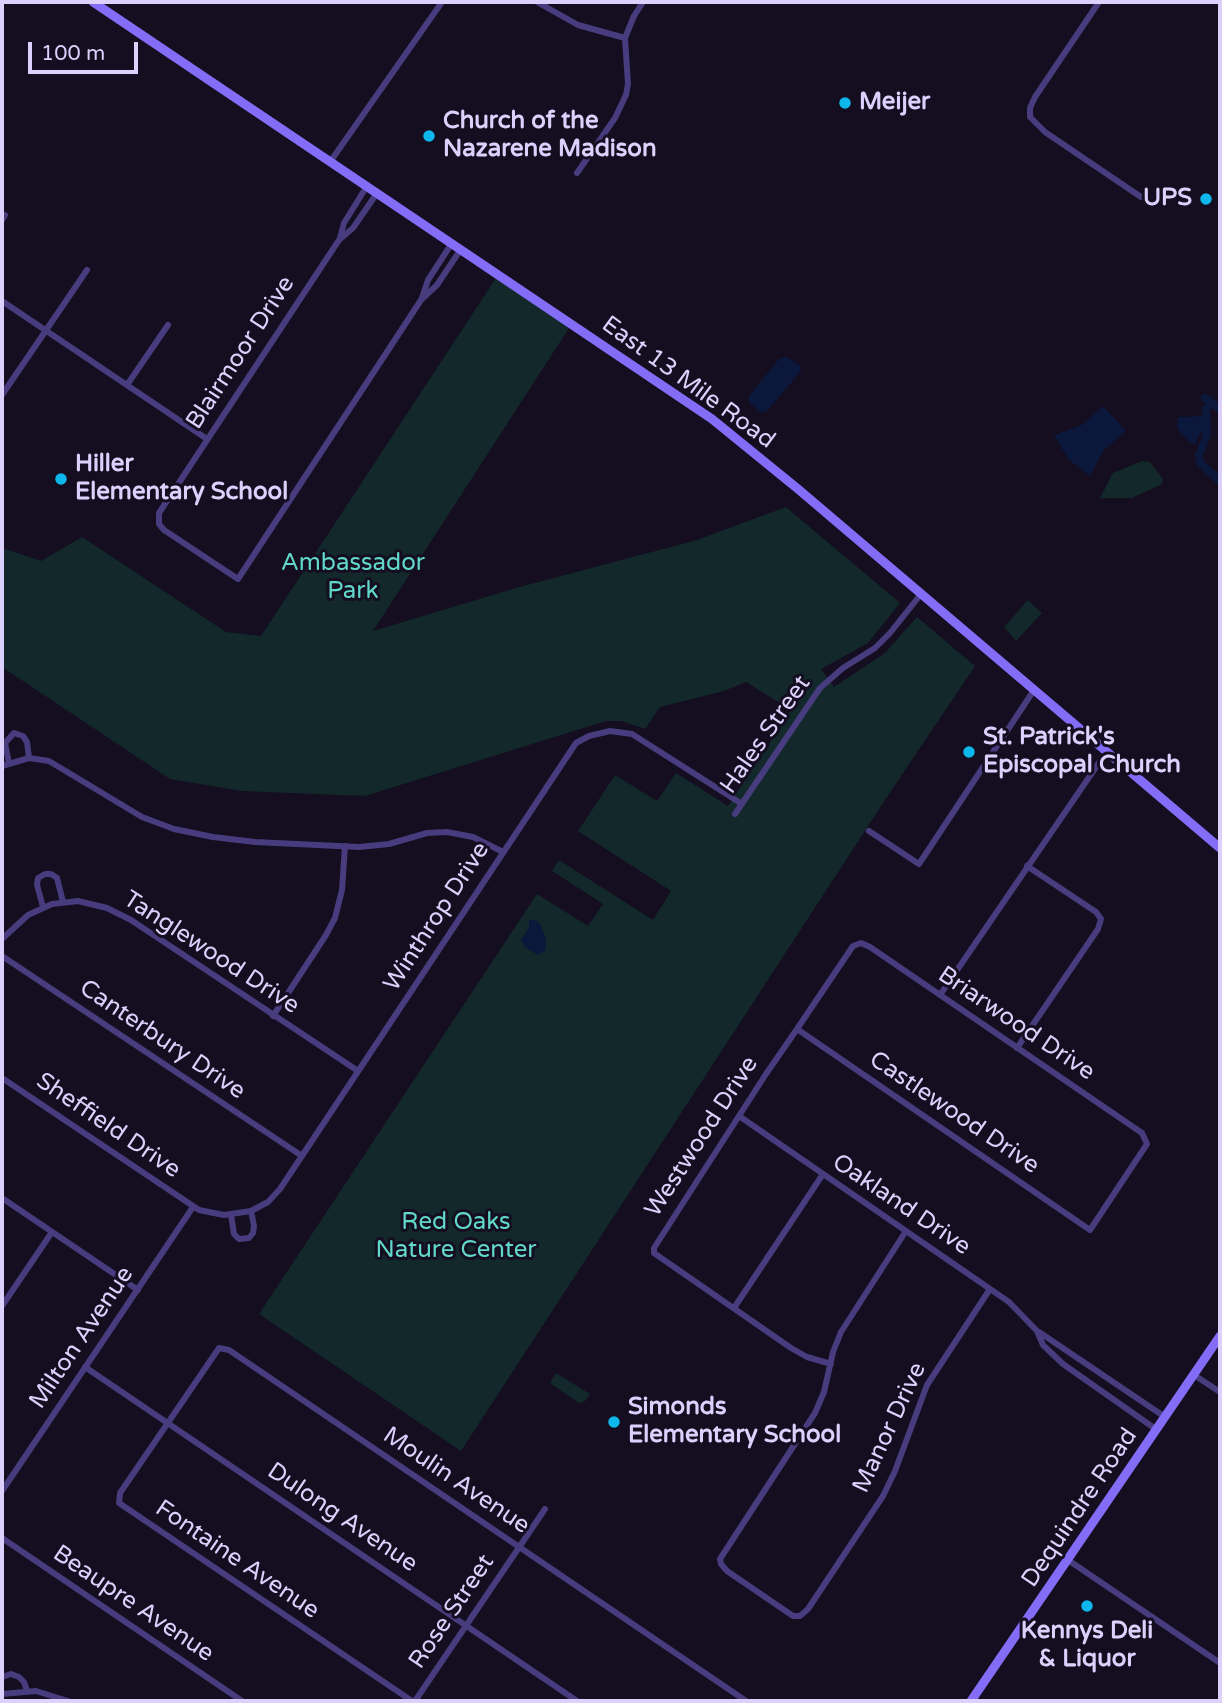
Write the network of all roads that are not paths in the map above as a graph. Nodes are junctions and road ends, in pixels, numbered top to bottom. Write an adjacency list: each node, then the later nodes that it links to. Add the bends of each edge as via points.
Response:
1 (93, 2): 7 (main road, East 13 Mile Road)
2 (442, 2): 7 (street)
3 (537, 2): 6 (street, via 578,25)
4 (643, 2): 6 (street)
5 (1100, 2): 11 (street, via 1035,97 1029,114 1035,124)
6 (625, 38): 8 (street, via 626,95)
7 (330, 162): 9 (main road, East 13 Mile Road)
8 (577, 173)
9 (367, 187): 10 (main road, East 13 Mile Road); 12 (street, Blairmoor Drive, via 344,223)
10 (377, 192): 12 (street, Blairmoor Drive, via 353,228); 13 (main road, East 13 Mile Road)
11 (1141, 197)
12 (339, 240): 20 (street, Blairmoor Drive)
13 (456, 246): 20 (street, Blairmoor Drive, via 428,280 421,300 238,579 159,524 159,513); 21 (main road, East 13 Mile Road, via 712,419)
14 (87, 270): 17 (street)
15 (2, 301): 17 (street)
16 (168, 325): 18 (street)
17 (46, 330): 18 (street); 19 (street)
18 (127, 385): 20 (street)
19 (2, 395)
20 (207, 439)
21 (921, 594): 22 (main road, East 13 Mile Road); 26 (street, Hales Street, via 875,648 820,688)
22 (1034, 690): 23 (main road, East 13 Mile Road); 28 (street, via 919,864)
23 (1107, 751): 30 (main road, East 13 Mile Road); 32 (street)
24 (29, 758): 25 (street); 25 (street, via 27,741 14,733 5,743); 29 (street, via 59,765 124,807 174,829 236,840)
25 (5, 765)
26 (742, 803): 27 (street, Hales Street); 31 (street, Winthrop Drive, via 632,734 610,731 576,743)
27 (735, 814)
28 (869, 831)
29 (345, 846): 31 (street, via 447,832 473,837); 39 (street, via 335,918)
30 (1220, 848)
31 (503, 852): 42 (street, Winthrop Drive)
32 (1027, 866): 38 (street); 41 (street, via 1101,919)
33 (63, 902): 34 (street, Tanglewood Drive); 34 (street, via 57,878 45,874 37,885); 39 (street, Tanglewood Drive, via 92,903 119,913)
34 (43, 908): 35 (street, Tanglewood Drive, via 17,923)
35 (2, 939)
36 (861, 943): 38 (street, Briarwood Drive); 40 (street, Westwood Drive, via 853,946)
37 (2, 956): 46 (street, Canterbury Drive)
38 (940, 995): 41 (street, Briarwood Drive)
39 (273, 1016): 42 (street, Tanglewood Drive)
40 (797, 1029): 44 (street, Westwood Drive); 45 (street, Castlewood Drive, via 1090,1230)
41 (1017, 1048): 45 (street, Briarwood Drive)
42 (358, 1071): 46 (street, Winthrop Drive)
43 (2, 1078): 49 (street, Sheffield Drive)
44 (739, 1116): 47 (street, Oakland Drive); 57 (street, Westwood Drive, via 654,1248 657,1255)
45 (1147, 1140)
46 (302, 1156): 50 (street, Winthrop Drive, via 274,1196)
47 (822, 1174): 53 (street, Oakland Drive); 57 (street)
48 (2, 1198): 52 (street)
49 (193, 1207): 51 (street); 55 (street, Milton Avenue)
50 (251, 1212): 51 (street); 51 (street, via 254,1226 249,1238 239,1239 234,1234)
51 (231, 1215)
52 (52, 1231): 55 (street); 56 (street)
53 (906, 1231): 54 (street, Oakland Drive); 60 (street, via 846,1323)
54 (990, 1289): 58 (street, Oakland Drive); 60 (street, Manor Drive, via 927,1385 883,1496 808,1609 793,1616 720,1562 815,1413)
55 (138, 1290): 62 (street, Milton Avenue)
56 (2, 1306)
57 (734, 1308): 60 (street, Westwood Drive, via 799,1353)
58 (1037, 1331): 61 (street, Oakland Drive); 64 (street, Oakland Drive, via 1048,1351)
59 (1220, 1336): 63 (main road, Dequindre Road)
60 (831, 1364)
61 (1087, 1364): 64 (street); 66 (street, Oakland Drive)
62 (85, 1367): 67 (street, Dulong Avenue); 69 (street, Milton Avenue)
63 (1194, 1375): 65 (street); 66 (main road, Dequindre Road)
64 (1079, 1376): 68 (street, Oakland Drive)
65 (1220, 1392)
66 (1165, 1417): 68 (main road, Dequindre Road)
67 (168, 1423): 72 (street, Moulin Avenue, via 217,1350 225,1348); 74 (street, Dulong Avenue); 81 (street, Fontaine Avenue, via 120,1493 120,1503)
68 (1157, 1430): 73 (main road, Dequindre Road)
69 (2, 1491)
70 (545, 1509): 72 (street, Rose Street)
71 (2, 1538): 80 (street, Beaupre Avenue)
72 (519, 1547): 74 (street, Rose Street); 83 (street, Moulin Avenue)
73 (1068, 1560): 75 (street); 84 (main road, Dequindre Road)
74 (466, 1626): 81 (street, Rose Street); 82 (street, Dulong Avenue)
75 (1220, 1663)
76 (2, 1677): 77 (street, via 19,1677)
77 (27, 1691): 78 (street); 79 (street)
78 (2, 1694)
79 (68, 1701)
80 (242, 1701)
81 (413, 1701)
82 (577, 1701)
83 (746, 1701)
84 (971, 1701)

